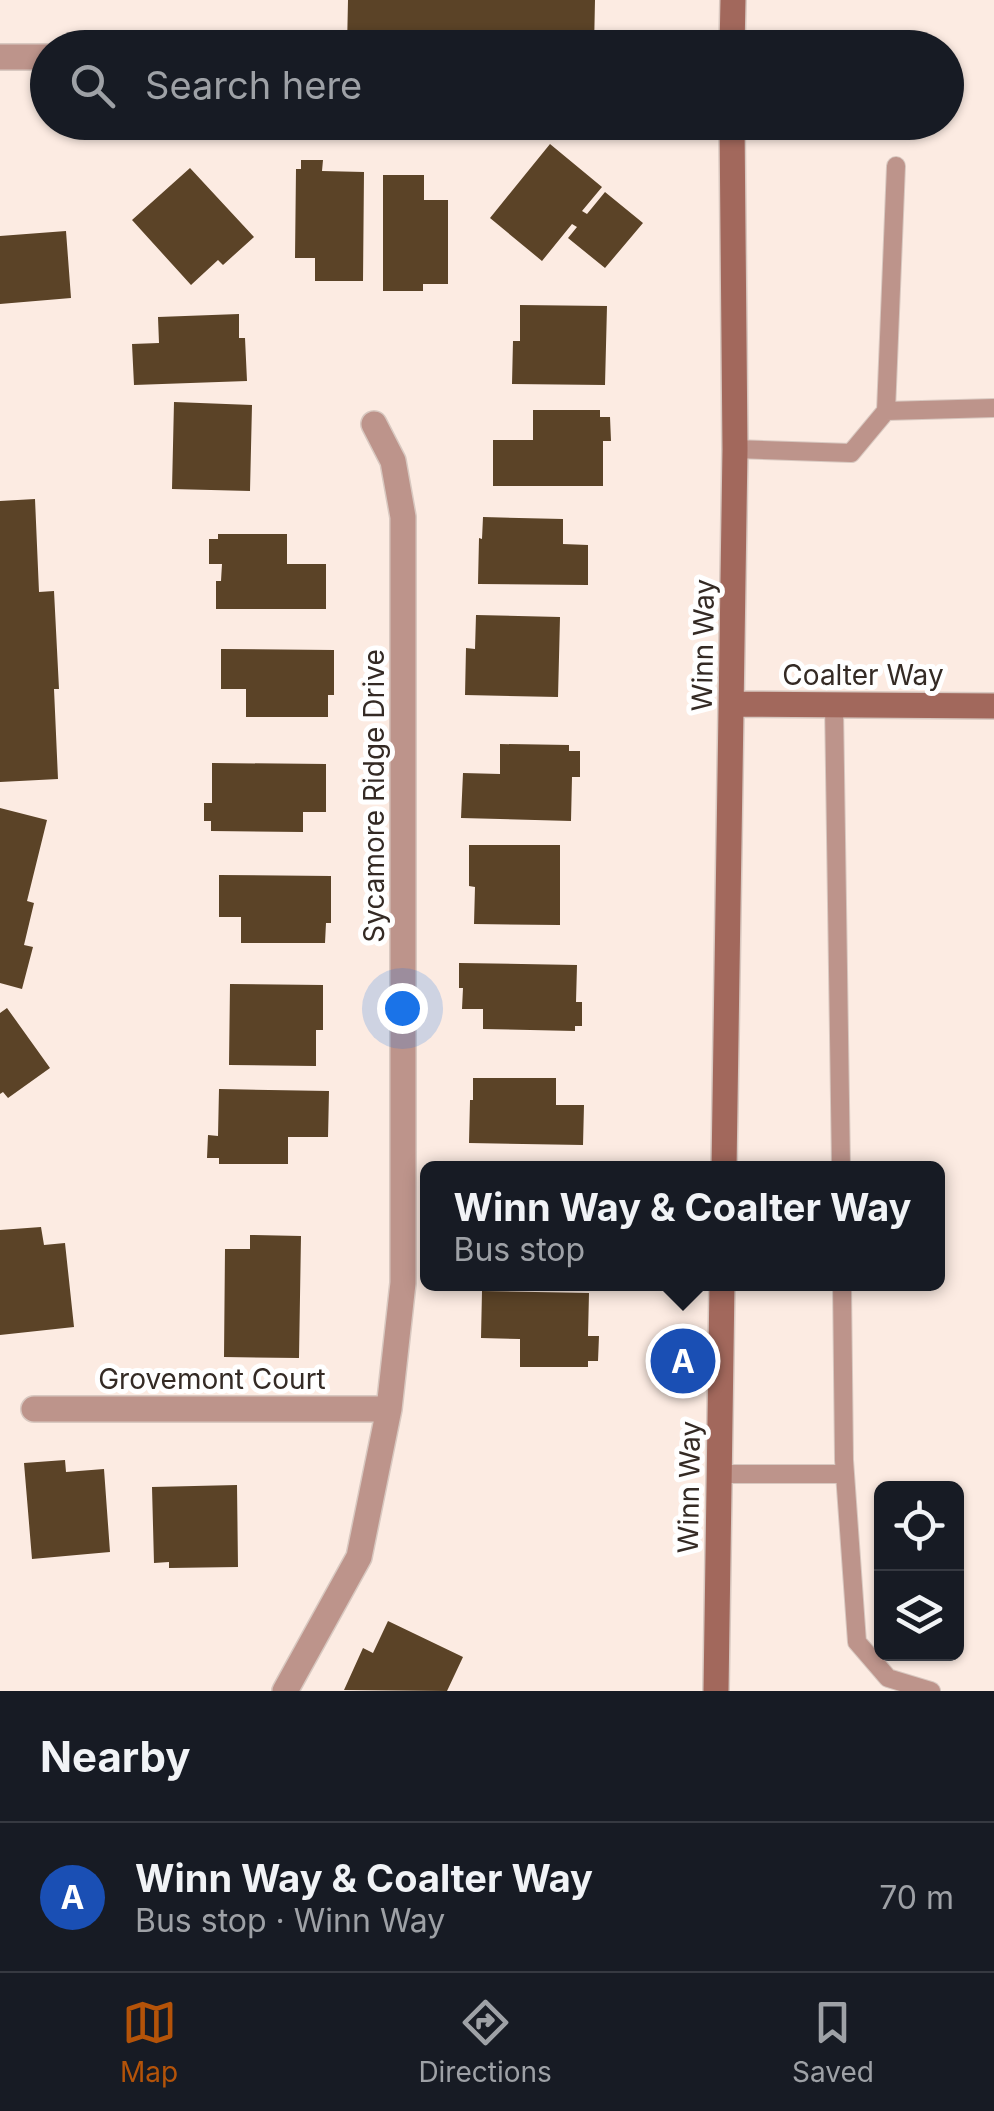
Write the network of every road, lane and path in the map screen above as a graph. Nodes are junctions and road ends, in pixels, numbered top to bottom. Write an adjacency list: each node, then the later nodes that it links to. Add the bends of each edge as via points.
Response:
1 (733, 0): 2 (street)
2 (732, 30)
3 (0, 57): 4 (street)
4 (30, 57)
5 (732, 140): 10 (street, Winn Way)
6 (896, 166): 8 (lane)
7 (994, 408): 8 (lane)
8 (886, 411): 10 (lane, via 851,453)
9 (374, 424): 19 (street, Sycamore Ridge Drive, via 393,461 403,517 403,1283)
10 (736, 449): 11 (street, Winn Way)
11 (732, 704): 12 (street, Coalter Way); 14 (street, Winn Way)
12 (834, 705): 13 (street, Coalter Way); 15 (lane)
13 (994, 706)
14 (724, 1161)
15 (841, 1161)
16 (722, 1291): 20 (street, Winn Way)
17 (842, 1291): 21 (lane)
18 (34, 1410): 19 (street, Grovemont Court)
19 (389, 1410): 22 (street, Sycamore Ridge Drive, via 359,1557)
20 (719, 1474): 21 (lane); 23 (street, Winn Way)
21 (845, 1474): 24 (lane, via 858,1642 888,1678)
22 (285, 1691)
23 (716, 1691)
24 (931, 1691)

